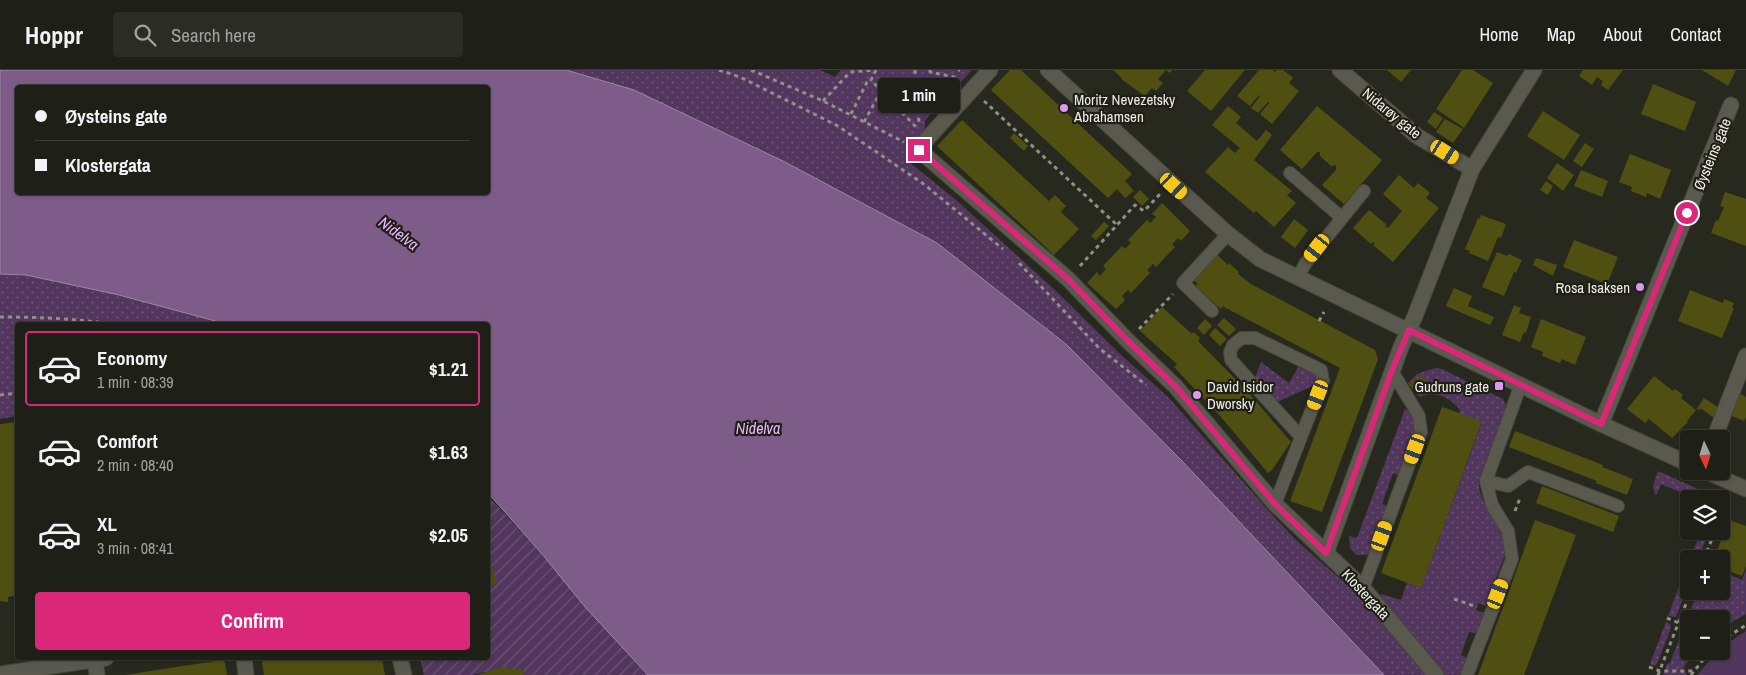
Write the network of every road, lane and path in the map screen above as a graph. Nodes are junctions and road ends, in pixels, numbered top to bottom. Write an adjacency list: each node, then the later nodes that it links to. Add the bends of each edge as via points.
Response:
1 (719, 70): 25 (path, via 740,77 838,126 925,185)
2 (751, 70): 13 (path)
3 (876, 70): 10 (path); 13 (path, via 850,72)
4 (915, 70): 12 (path, via 920,130)
5 (930, 70): 11 (path)
6 (990, 70): 11 (street)
7 (1048, 70): 24 (street)
8 (1340, 70): 18 (street, Nidarøy gate, via 1418,136)
9 (1534, 70): 18 (street)
10 (871, 80): 12 (path); 15 (path)
11 (975, 86): 17 (street); 23 (path)
12 (881, 91): 16 (path)
13 (823, 101): 15 (path)
14 (1731, 105): 43 (street, Øysteins gate)
15 (851, 114): 16 (path)
16 (864, 122): 17 (path)
17 (919, 150): 28 (street, Klostergata)
18 (1472, 169): 35 (street)
19 (1290, 173): 22 (lane)
20 (1364, 191): 22 (lane)
21 (1160, 194): 23 (path, via 1144,211 1135,205)
22 (1342, 217): 27 (lane)
23 (1117, 225): 28 (path)
24 (1228, 234): 27 (street, via 1260,259); 29 (lane)
25 (1010, 254)
26 (1017, 260): 40 (path, via 1098,348)
27 (1298, 277): 35 (street)
28 (1068, 279): 36 (street, Klostergata)
29 (1183, 283): 30 (lane); 36 (path)
30 (1212, 310)
31 (1324, 312): 33 (path)
32 (0, 317): 34 (path)
33 (1319, 321)
34 (101, 322)
35 (1409, 330): 38 (street); 39 (street)
36 (1128, 341): 51 (street, Klostergata, via 1176,387)
37 (1746, 356): 44 (street)
38 (1392, 370): 54 (street); 55 (lane, via 1419,416 1421,432)
39 (1521, 384): 43 (street); 49 (lane)
40 (1151, 389)
41 (15, 393): 42 (path)
42 (0, 395)
43 (1601, 424): 46 (street)
44 (1717, 430)
45 (1301, 437): 45 (lane, via 1231,360 1233,345 1242,338 1255,338 1321,370 1323,381); 51 (lane)
46 (1680, 460)
47 (1518, 479): 49 (lane, via 1508,486); 52 (lane, via 1528,472); 53 (path, via 1523,492)
48 (1727, 480): 50 (street)
49 (1486, 481): 53 (lane, via 1492,505)
50 (1746, 488)
51 (1275, 504): 54 (street, Klostergata)
52 (1618, 506)
53 (1508, 530): 58 (lane, via 1512,559)
54 (1326, 553): 55 (street, Klostergata)
55 (1363, 588): 75 (street, Klostergata)
56 (1454, 599): 58 (path)
57 (1688, 600): 60 (path)
58 (1492, 612): 76 (lane)
59 (1667, 618): 60 (path)
60 (1679, 623): 69 (path)
61 (1746, 625): 62 (path)
62 (1730, 635)
63 (88, 660): 71 (street)
64 (100, 660): 72 (street)
65 (244, 660): 73 (street)
66 (400, 660): 74 (street)
67 (1703, 660): 70 (path)
68 (1648, 667): 69 (path)
69 (1659, 673): 70 (path)
70 (1692, 673)
71 (0, 674)
72 (97, 675)
73 (246, 675)
74 (404, 675)
75 (1436, 675)
76 (1467, 675)

